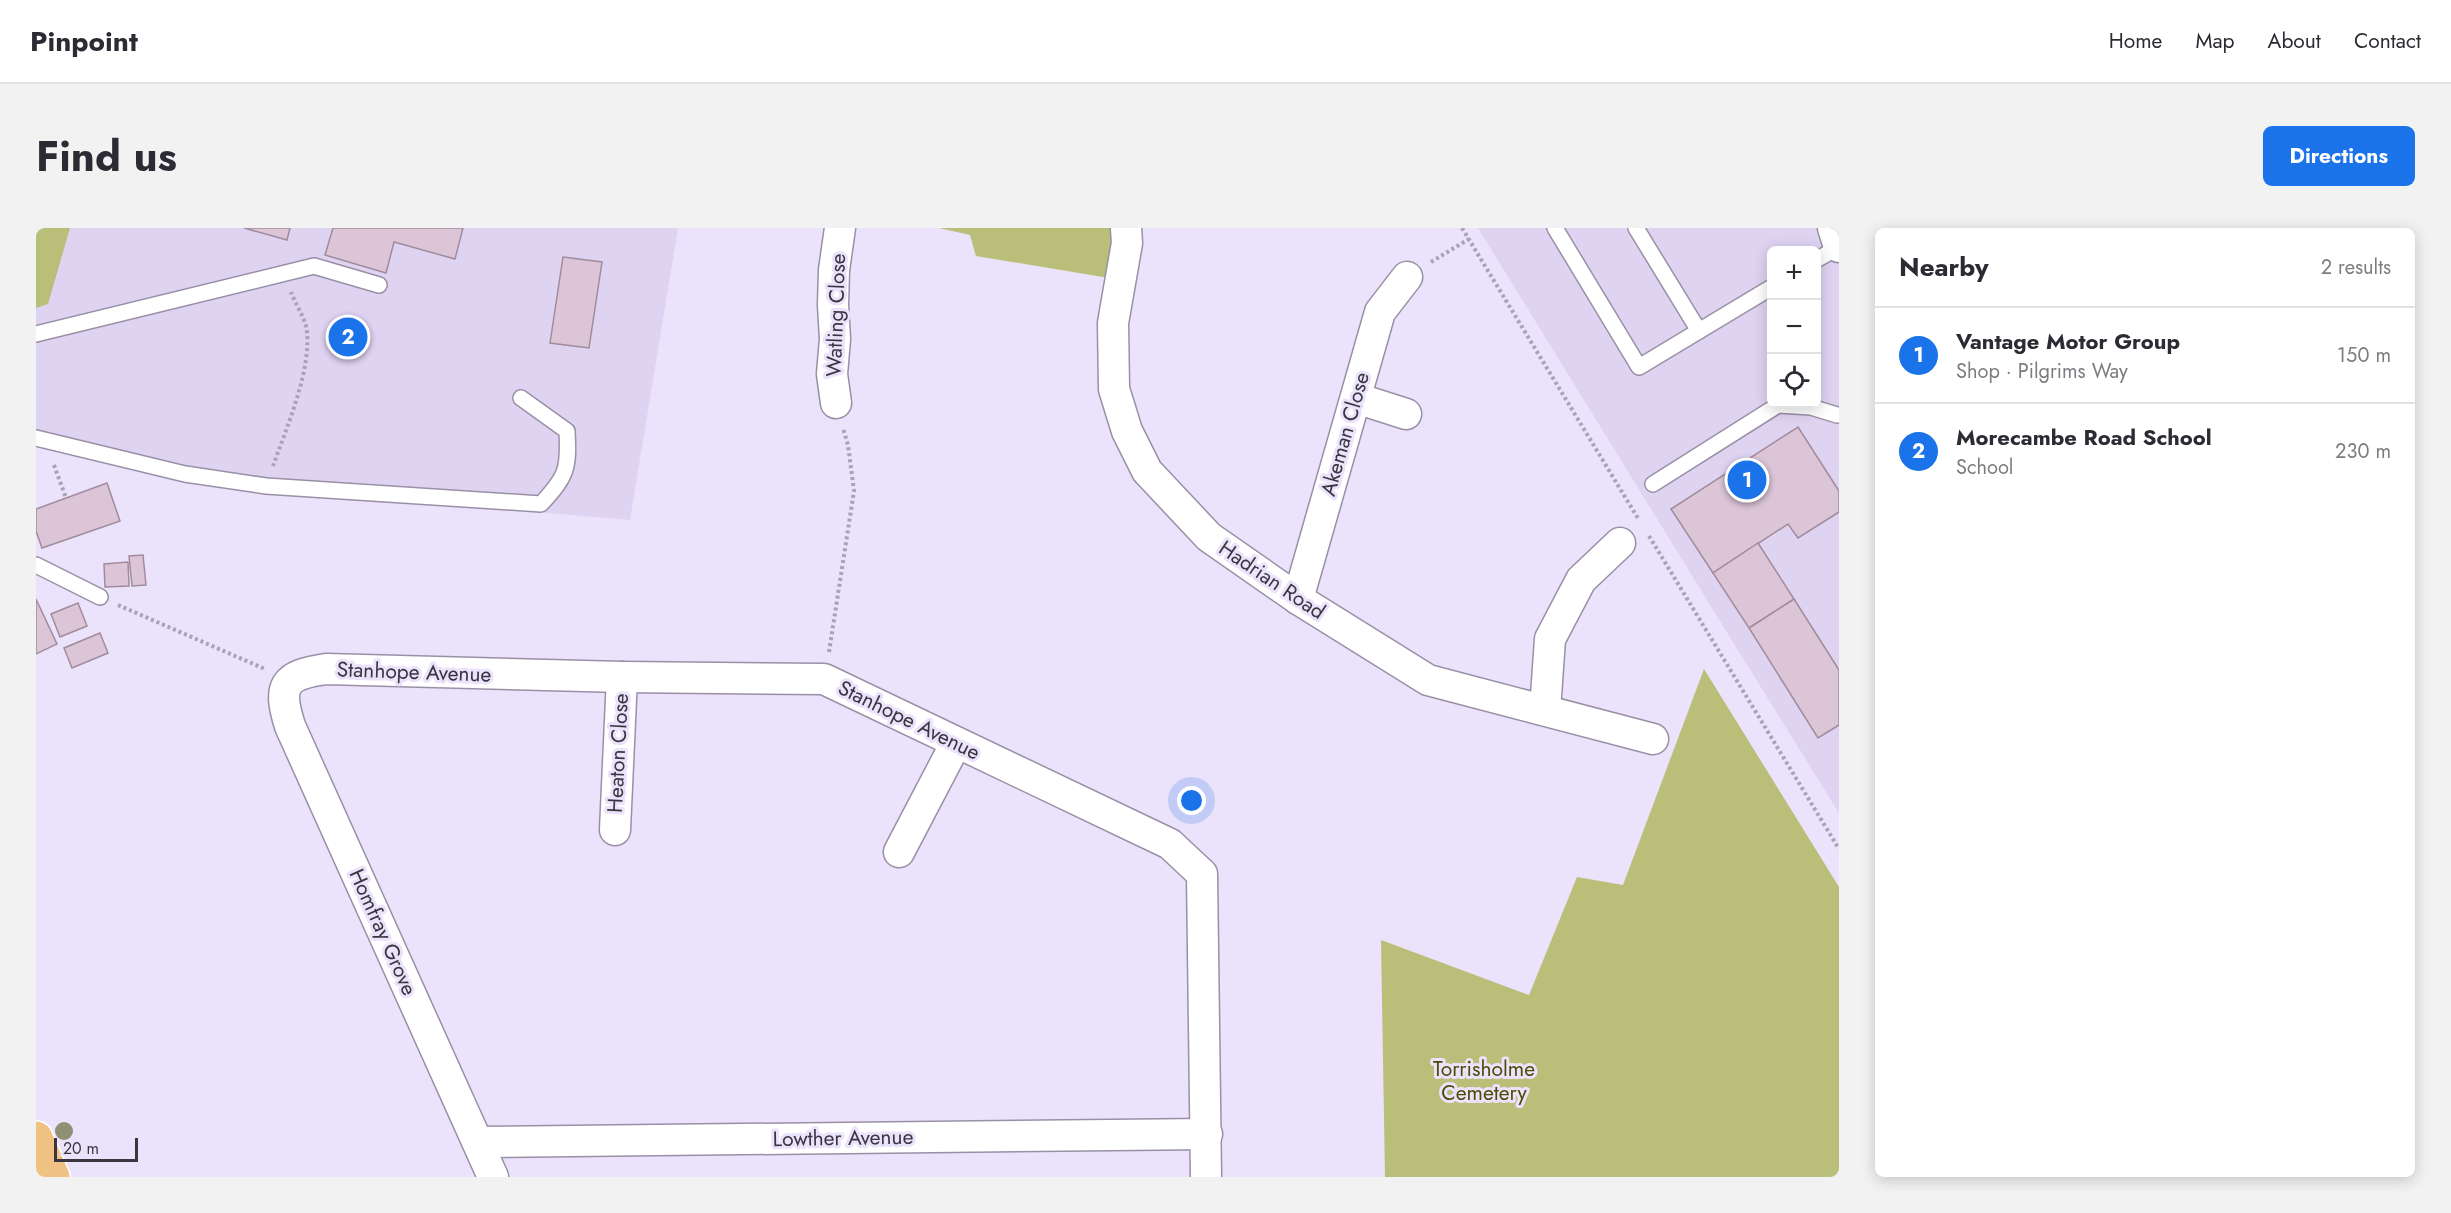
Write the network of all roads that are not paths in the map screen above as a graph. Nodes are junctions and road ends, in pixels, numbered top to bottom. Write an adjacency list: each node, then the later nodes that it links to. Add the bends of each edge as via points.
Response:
1 (840, 228): 15 (street, Watling Close, via 832,305 836,339 831,374)
2 (1126, 228): 23 (street, Hadrian Road, via 1127,243 1113,323 1114,389 1127,431 1147,471 1209,537)
3 (1555, 228): 11 (lane, via 1639,367)
4 (1636, 228): 11 (lane)
5 (1833, 228): 6 (street)
6 (1839, 247): 7 (lane)
7 (1821, 257)
8 (1407, 277): 14 (street, Akeman Close, via 1380,312)
9 (379, 285): 12 (lane, via 314,266)
10 (1767, 290): 11 (lane)
11 (1699, 331)
12 (36, 334)
13 (521, 398): 18 (lane, via 567,431 569,460 559,485 540,504 266,486 185,474)
14 (1356, 398): 16 (street); 23 (street, Akeman Close)
15 (836, 403)
16 (1406, 414)
17 (1838, 416): 19 (lane, via 1811,407 1778,405)
18 (36, 438)
19 (1653, 484)
20 (1620, 543): 26 (street, via 1581,580 1550,639)
21 (36, 565): 22 (lane)
22 (100, 597)
23 (1298, 599): 26 (street, Hadrian Road, via 1428,680)
24 (622, 677): 25 (street, Stanhope Avenue, via 326,669); 28 (street, Stanhope Avenue, via 824,679); 29 (street, Heaton Close)
25 (277, 678): 33 (street, Homfray Grove, via 290,726)
26 (1545, 710): 27 (street, Hadrian Road)
27 (1653, 739)
28 (956, 743): 30 (street); 31 (street, Stanhope Avenue, via 1170,844 1202,874)
29 (615, 830)
30 (899, 852)
31 (1207, 1134): 33 (street, Lowther Avenue); 36 (street, Stanhope Avenue)
32 (36, 1138): 34 (main road)
33 (478, 1142): 35 (street, Homfray Grove)
34 (53, 1177)
35 (493, 1177)
36 (1206, 1177)

